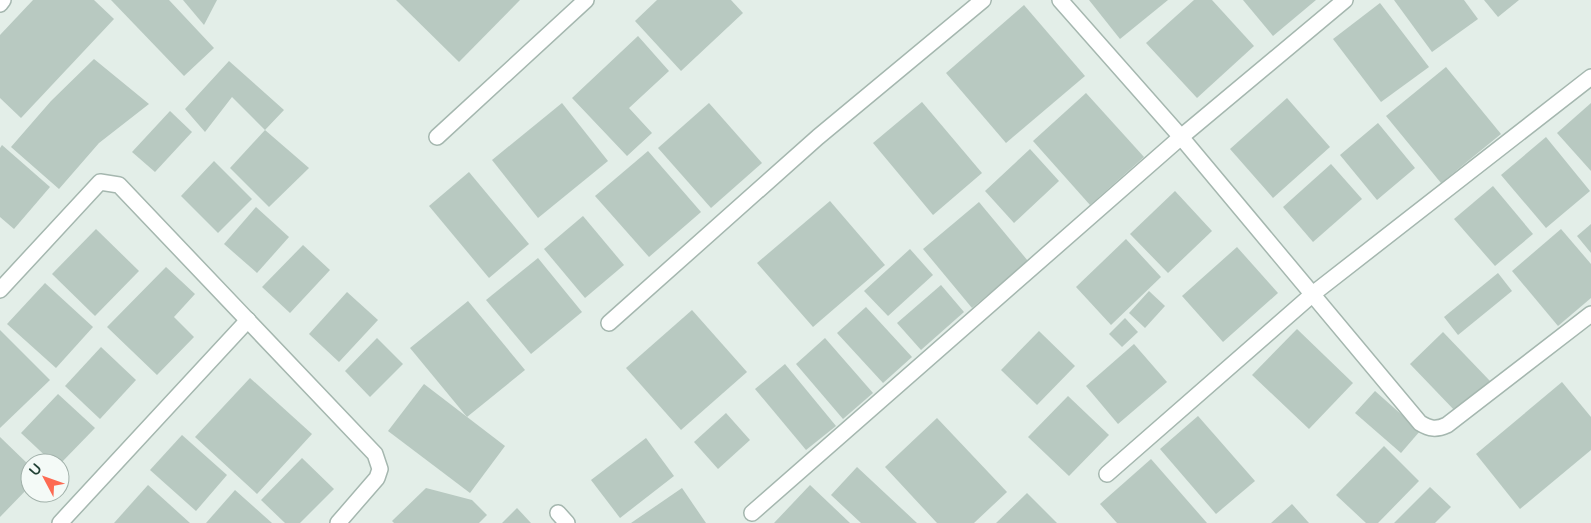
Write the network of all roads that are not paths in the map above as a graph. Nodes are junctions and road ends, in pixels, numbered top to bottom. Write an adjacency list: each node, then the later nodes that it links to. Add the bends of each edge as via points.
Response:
1 (3, 0): 6 (street)
2 (586, 0): 8 (street)
3 (983, 0): 14 (street, via 818,136)
4 (1060, 0): 9 (street)
5 (1345, 0): 9 (street)
6 (0, 4)
7 (1591, 77): 11 (street)
8 (437, 137)
9 (1181, 137): 11 (street); 16 (street)
10 (0, 290): 13 (street, via 100,182 112,182 119,185)
11 (1314, 293): 12 (street, via 1420,423 1434,429 1447,425); 15 (street)
12 (1591, 314)
13 (248, 320): 17 (street); 18 (street, via 375,454 380,469 378,478)
14 (609, 323)
15 (1107, 474)
16 (752, 513)
17 (60, 523)
18 (338, 523)

